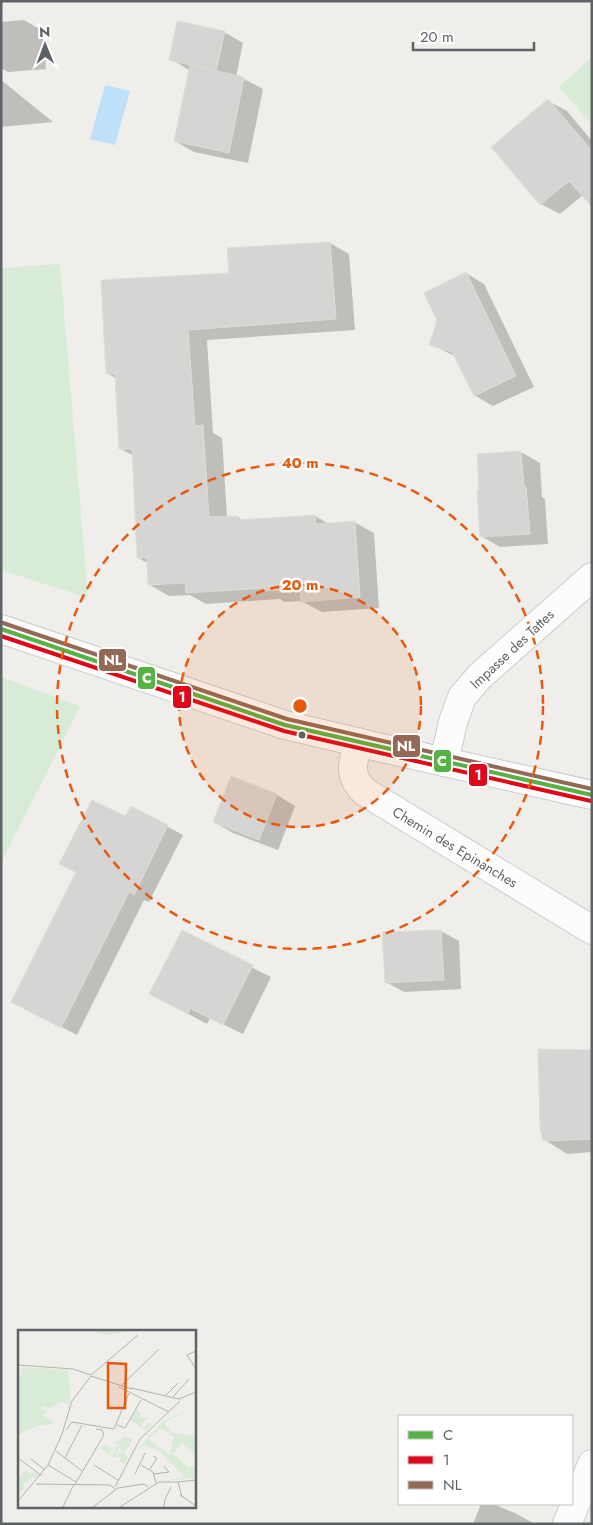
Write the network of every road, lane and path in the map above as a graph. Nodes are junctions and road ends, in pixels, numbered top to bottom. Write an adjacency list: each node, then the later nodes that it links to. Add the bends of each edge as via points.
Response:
1 (592, 578): 4 (street, Impasse des Tattes, via 480,676 462,696 452,722)
2 (1, 630): 3 (street, via 268,719)
3 (358, 742): 4 (street); 6 (street, Chemin des Epinanches, via 352,771 354,779 365,792)
4 (444, 762): 5 (street)
5 (592, 795)
6 (592, 930)
7 (592, 1464): 8 (street)
8 (567, 1524)

